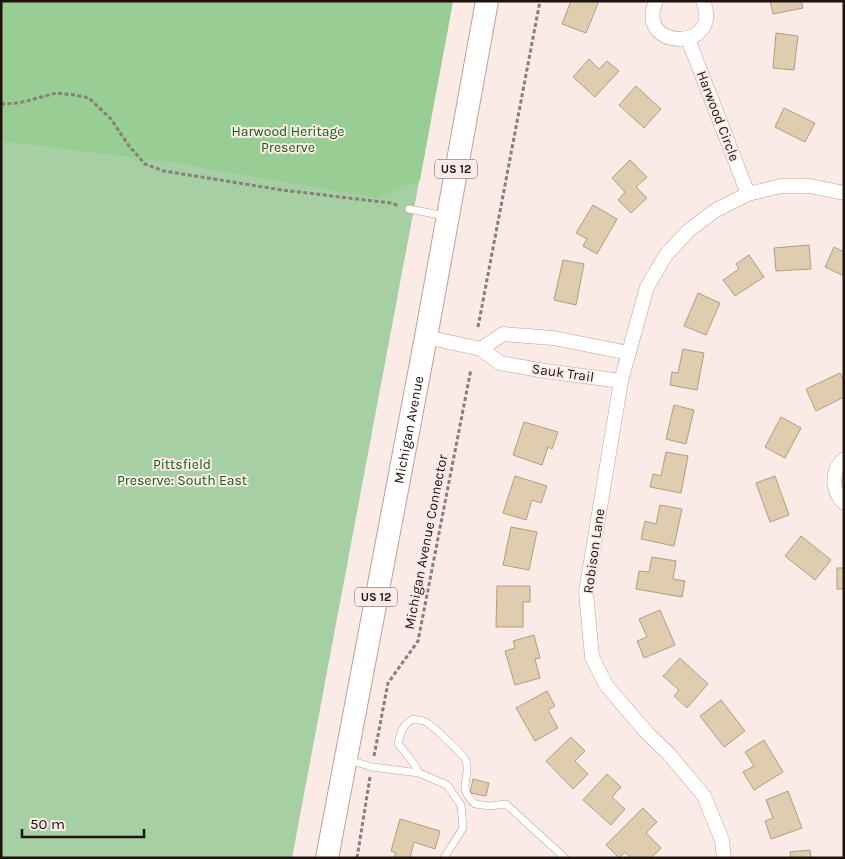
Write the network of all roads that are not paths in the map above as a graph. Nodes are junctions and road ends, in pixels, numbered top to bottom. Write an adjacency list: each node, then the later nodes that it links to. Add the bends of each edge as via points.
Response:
1 (488, 1): 8 (highway, Michigan Avenue / US 12)
2 (656, 1): 4 (street, via 653,20 657,28 670,39)
3 (704, 1): 4 (street, via 706,20 696,35)
4 (688, 39): 6 (street, Harwood Circle)
5 (844, 193): 6 (street, via 810,186 781,186)
6 (748, 194): 11 (street, via 716,210 689,230 666,255 647,287)
7 (408, 209): 8 (lane)
8 (447, 216): 9 (highway, Michigan Avenue / US 12)
9 (426, 337): 10 (street, Sauk Trail); 15 (highway, Michigan Avenue / US 12)
10 (481, 349): 11 (street, via 503,334 553,338); 12 (street, Sauk Trail, via 500,363)
11 (629, 353): 12 (street)
12 (621, 382): 20 (street, Robison Lane, via 586,592 592,656 606,685 704,796 722,840)
13 (844, 458): 14 (street, via 835,472 834,482 836,493)
14 (844, 503)
15 (346, 759): 16 (lane, via 372,767); 17 (highway, Michigan Avenue / US 12)
16 (419, 773): 18 (lane, via 447,785 461,805 463,828); 19 (lane, via 416,764 398,743 405,724 413,719 426,721 466,759 464,786 467,797 474,804 506,804)
17 (328, 857)
18 (444, 858)
19 (565, 858)
20 (724, 858)

